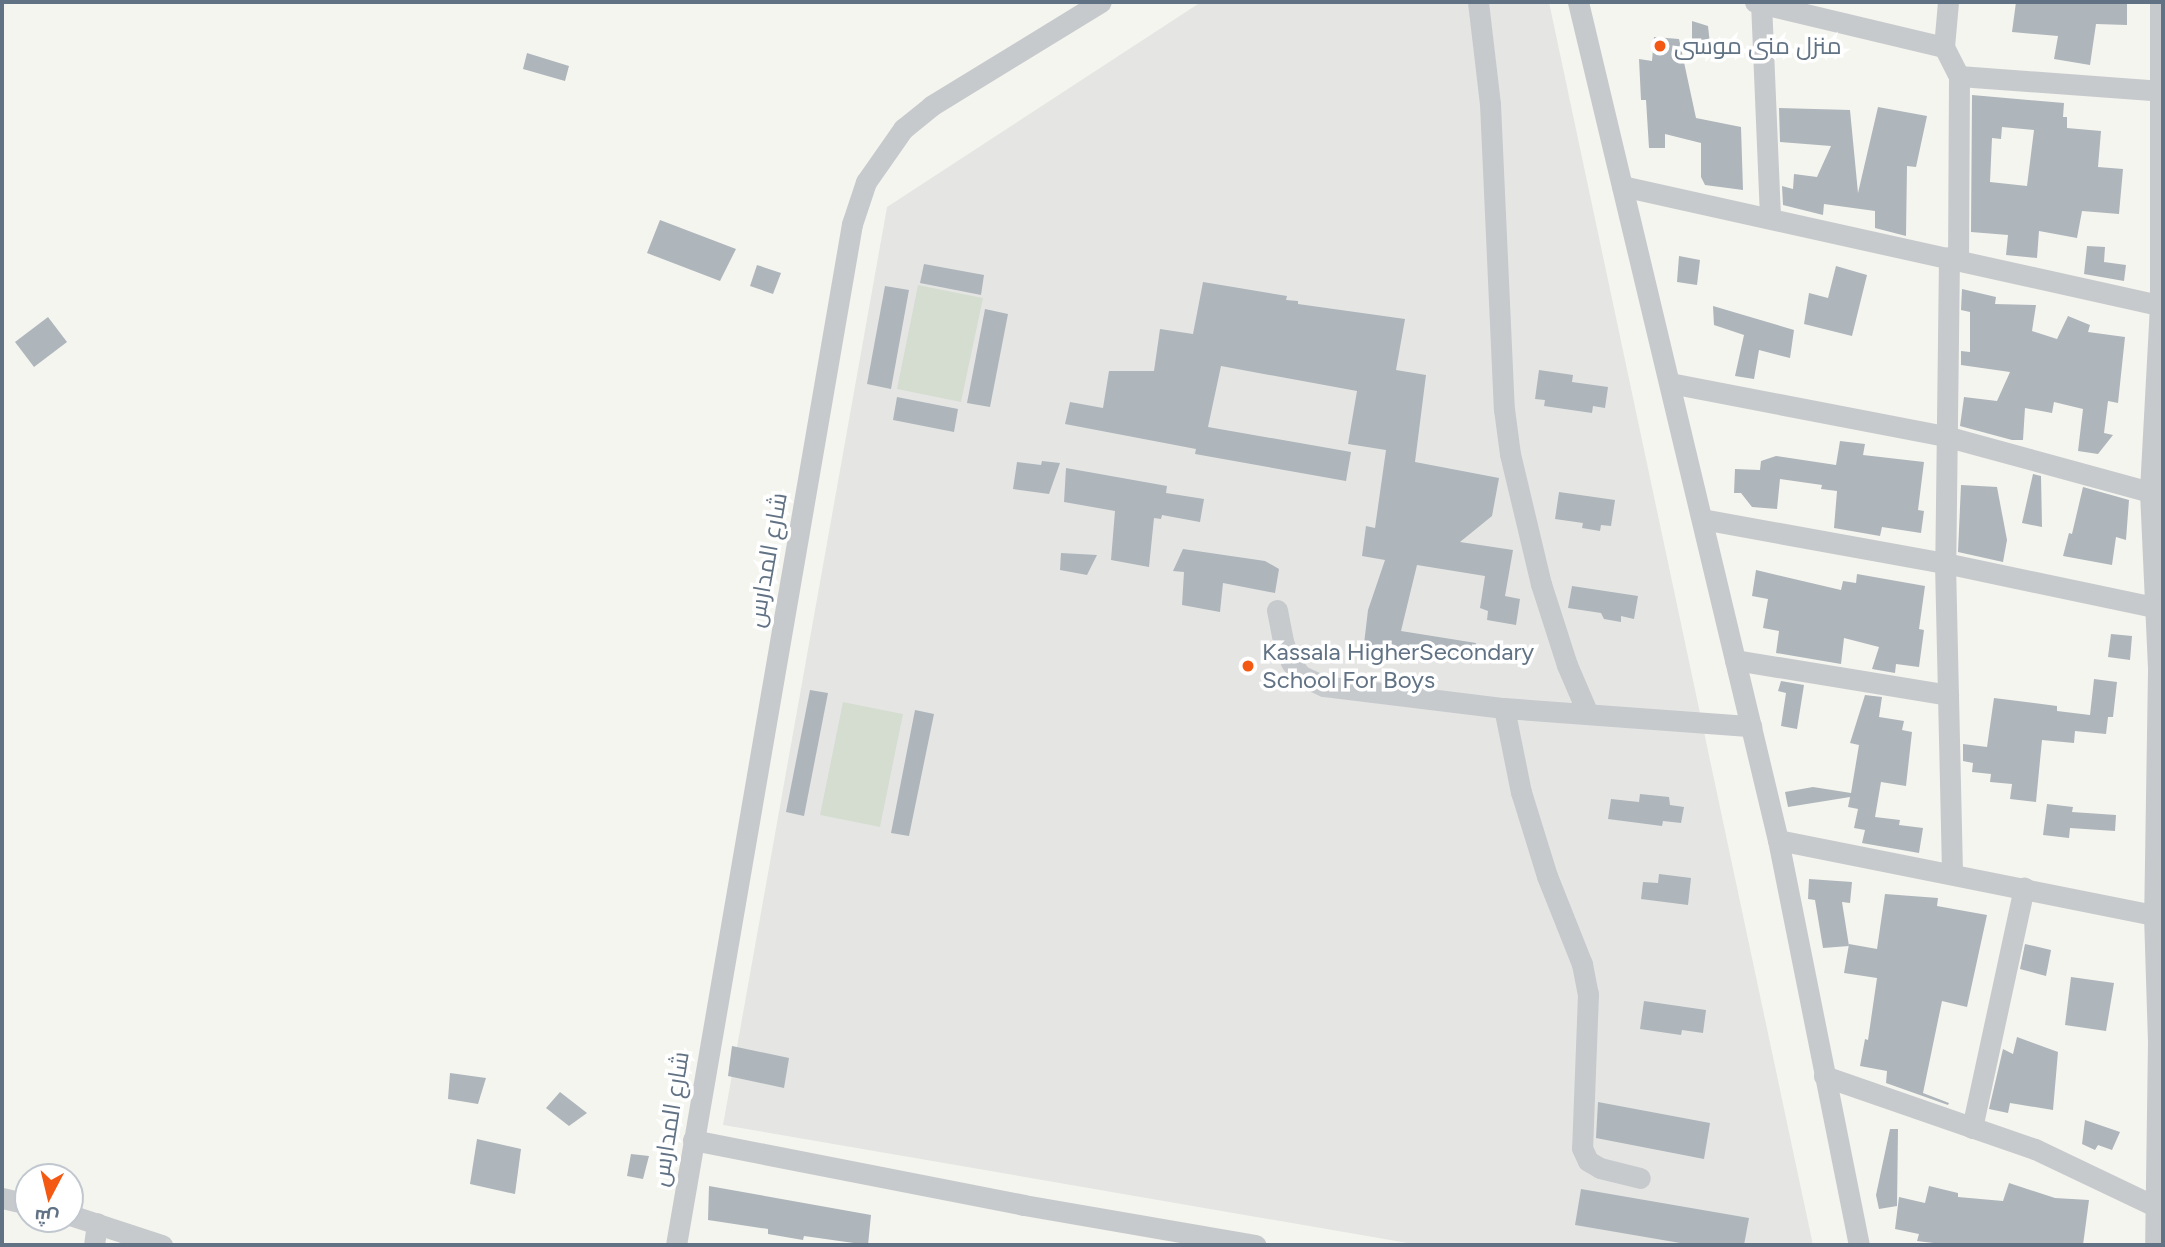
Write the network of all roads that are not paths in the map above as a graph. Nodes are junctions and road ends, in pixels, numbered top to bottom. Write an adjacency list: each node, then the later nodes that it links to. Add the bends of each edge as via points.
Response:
1 (1101, 2): 34 (street, شارع المدارس, via 931,106 903,129 866,182 852,224)
2 (1478, 2): 25 (street, via 1490,104 1510,454 1541,584)
3 (1578, 2): 11 (street)
4 (1759, 2): 7 (street); 12 (street)
5 (1948, 2): 7 (street)
6 (2160, 2): 9 (street)
7 (1944, 47): 8 (street)
8 (1959, 76): 9 (street); 13 (street)
9 (2161, 91): 10 (street)
10 (2162, 135): 14 (street)
11 (1622, 186): 12 (street); 15 (street)
12 (1770, 218): 13 (street)
13 (1953, 259): 14 (street); 16 (street)
14 (2162, 306): 17 (street)
15 (1670, 383): 16 (street); 18 (street)
16 (1945, 436): 17 (street); 19 (street)
17 (2157, 493): 20 (street)
18 (1702, 519): 19 (street); 22 (street)
19 (1945, 563): 20 (street); 23 (street)
20 (2160, 608): 30 (street)
21 (1277, 610): 24 (street, via 1291,662 1300,675 1324,686)
22 (1735, 660): 23 (street); 26 (street)
23 (1948, 695): 28 (street)
24 (1504, 708): 25 (street); 35 (street, via 1521,792 1547,876 1582,964 1588,994 1582,1148 1588,1161 1600,1168)
25 (1588, 714): 26 (street)
26 (1751, 726): 27 (street)
27 (1778, 840): 28 (street); 32 (street)
28 (1952, 873): 29 (street)
29 (2024, 888): 30 (street); 33 (street)
30 (2159, 916): 31 (street)
31 (2161, 1060): 36 (street)
32 (1824, 1076): 33 (street); 43 (street)
33 (1972, 1128): 36 (street, via 2035,1150)
34 (693, 1140): 41 (street, شارع المدارس); 42 (street)
35 (1640, 1178)
36 (2160, 1209): 44 (street)
37 (84, 1219): 38 (street)
38 (97, 1223): 39 (street); 40 (street)
39 (94, 1245)
40 (162, 1245)
41 (676, 1245)
42 (1255, 1245)
43 (1859, 1245)
44 (2155, 1245)

